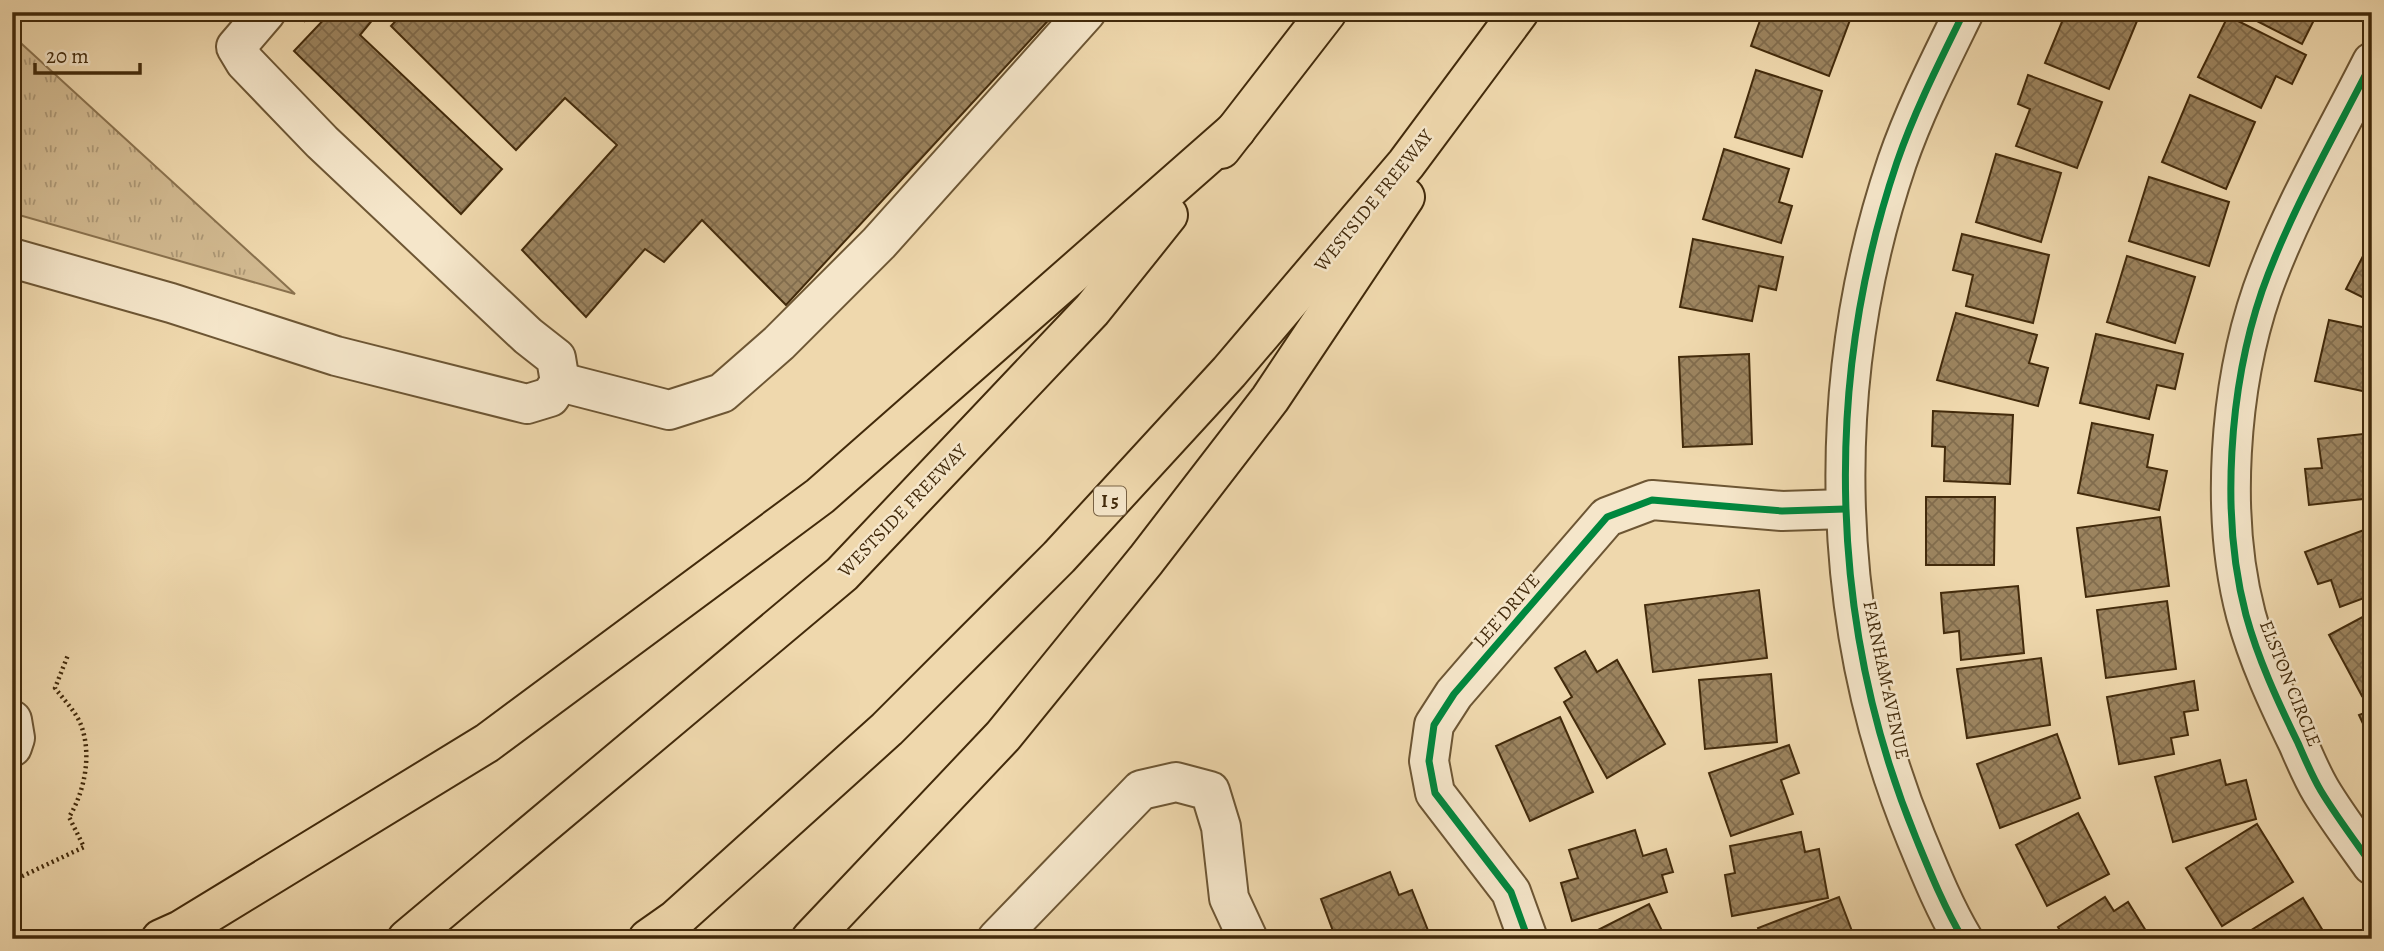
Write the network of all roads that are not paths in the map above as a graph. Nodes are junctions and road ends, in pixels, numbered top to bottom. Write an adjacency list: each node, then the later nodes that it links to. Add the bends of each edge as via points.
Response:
1 (266, 12): 10 (street, via 236,47 245,62 322,142 556,358)
2 (1086, 12): 10 (street, via 878,243 779,344 722,393 669,410)
3 (1327, 12): 8 (highway, WESTSIDE FREEWAY)
4 (1519, 12): 17 (highway, WESTSIDE FREEWAY / I 5, via 1406,164 1229,372 1059,557 887,729)
5 (1529, 12): 18 (highway, via 1270,398 1146,560 1003,736)
6 (1964, 12): 11 (street, FARNHAM AVENUE, via 1898,161 1869,264 1848,391)
7 (2372, 62): 14 (street, ELSTON CIRCLE, via 2295,212 2262,292 2234,418 2232,479 2234,549 2246,616 2276,697 2320,790)
8 (1236, 130): 15 (highway, via 820,496 488,743); 16 (highway, WESTSIDE FREEWAY, via 1092,310 842,574)
9 (12, 258): 10 (street, via 337,356 527,404 550,397)
10 (560, 382)
11 (1844, 509): 21 (street, LEE DRIVE, via 1782,511 1652,500 1607,517 1454,694 1434,725 1429,761 1435,793 1511,892); 22 (street, FARNHAM AVENUE, via 1856,631 1873,712 1895,787)
12 (12, 720): 13 (street)
13 (12, 747)
14 (2372, 864)
15 (161, 939)
16 (407, 939)
17 (648, 939)
18 (811, 939)
19 (997, 939): 20 (street, via 1142,790 1176,782 1210,791 1221,827 1229,898)
20 (1248, 939)
21 (1528, 939)
22 (1963, 939)

